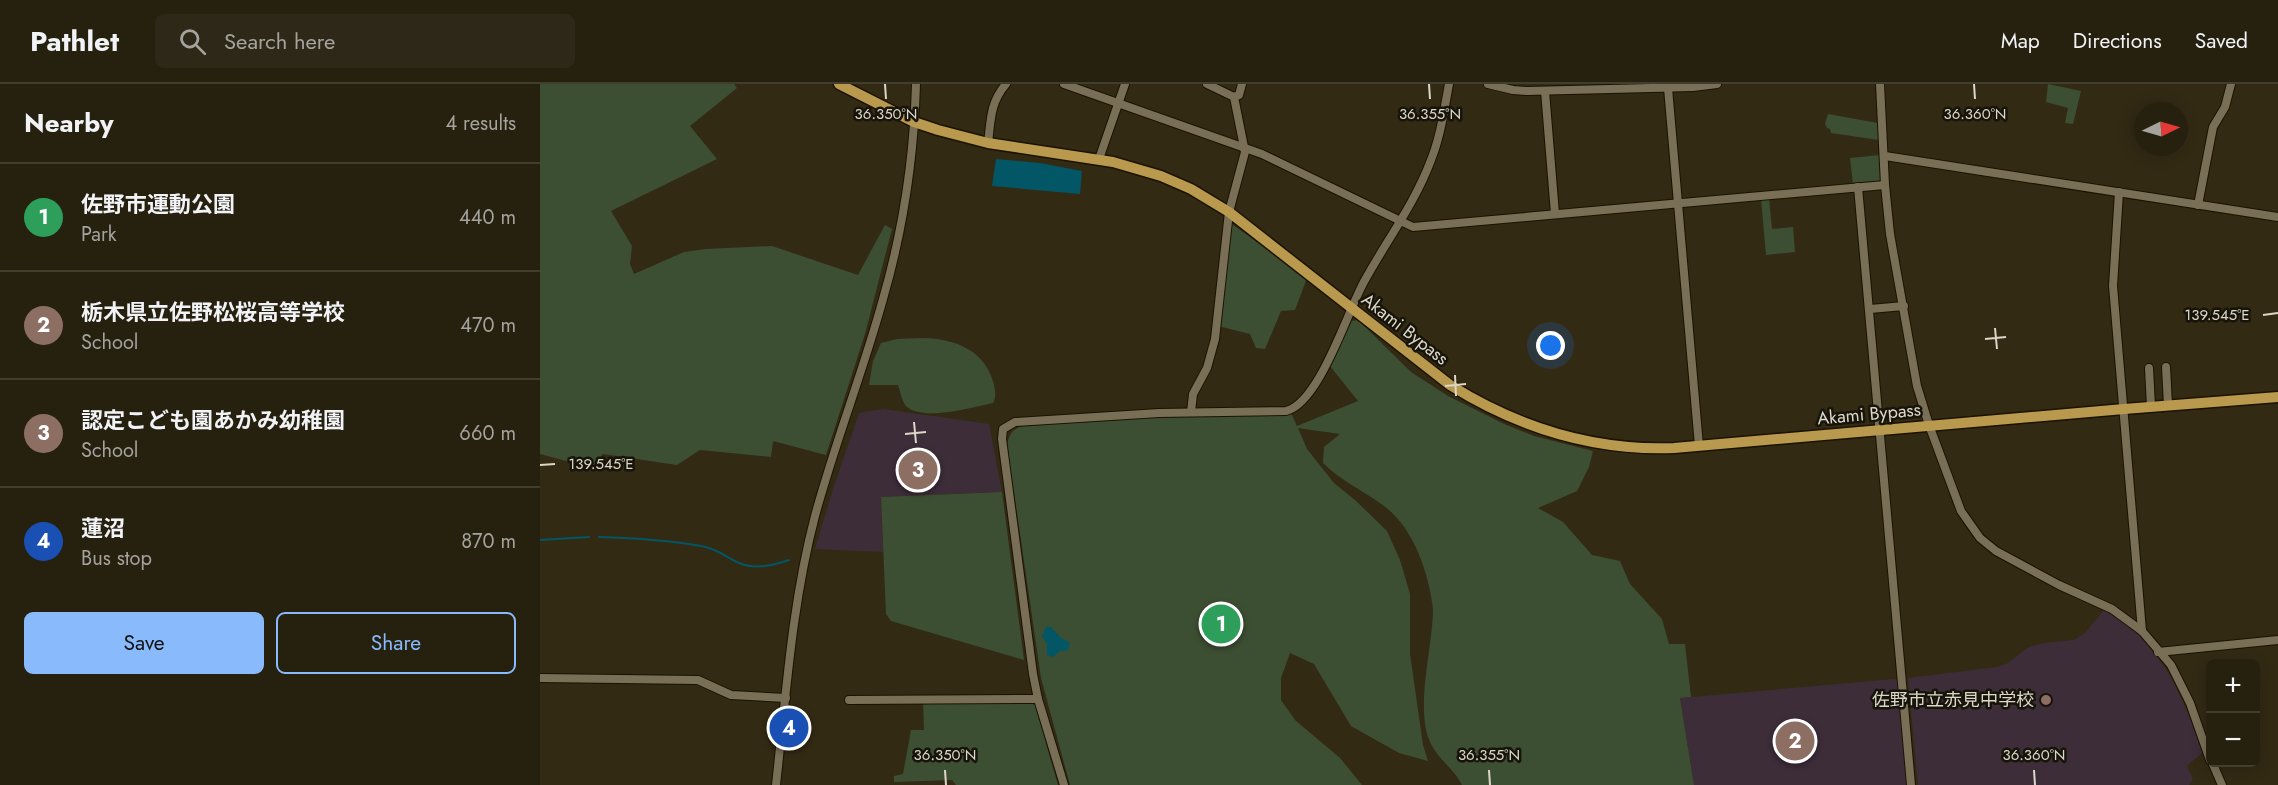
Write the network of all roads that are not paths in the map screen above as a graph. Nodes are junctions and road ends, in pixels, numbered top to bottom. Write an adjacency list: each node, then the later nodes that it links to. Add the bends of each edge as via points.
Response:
1 (839, 84): 17 (main road, Akami Bypass)
2 (916, 84): 17 (street)
3 (1006, 84): 18 (street, via 993,105)
4 (1125, 84): 16 (street)
5 (1207, 84): 15 (street)
6 (1242, 84): 15 (street)
7 (1449, 84): 30 (street, via 1439,139)
8 (1488, 84): 14 (street)
9 (1717, 84): 13 (street)
10 (1880, 84): 20 (street)
11 (2231, 84): 26 (street, via 2225,107 2213,127)
12 (1070, 85): 16 (street)
13 (1666, 87): 14 (street); 25 (street)
14 (1545, 91): 28 (street)
15 (1234, 98): 19 (street)
16 (1118, 102): 19 (street); 21 (street)
17 (914, 122): 18 (main road, Akami Bypass); 48 (street, via 892,266 809,540 793,629)
18 (988, 143): 21 (main road, Akami Bypass)
19 (1244, 147): 27 (street); 30 (street, via 1290,165)
20 (1885, 156): 22 (street); 24 (street)
21 (1099, 159): 27 (main road, Akami Bypass, via 1161,176)
22 (1885, 185): 23 (street); 31 (street)
23 (1858, 187): 25 (street); 33 (street)
24 (2119, 192): 26 (street); 39 (street, via 2113,286)
25 (1678, 204): 28 (street); 43 (street)
26 (2198, 205): 29 (street)
27 (1229, 212): 32 (main road, Akami Bypass); 40 (street, via 1215,339 1193,394)
28 (1555, 214): 30 (street, via 1413,227)
29 (2278, 217)
30 (1400, 221): 32 (street, via 1360,288)
31 (1904, 306): 33 (street); 41 (street, via 1917,386)
32 (1353, 308): 40 (street, via 1323,369 1294,409); 43 (main road, Akami Bypass, via 1450,385 1516,421 1552,434 1604,445 1655,449)
33 (1869, 309): 42 (street)
34 (2166, 367): 37 (street)
35 (2149, 368): 38 (street)
36 (2278, 398): 37 (main road, Akami Bypass)
37 (2168, 405): 38 (main road, Akami Bypass)
38 (2151, 407): 39 (main road, Akami Bypass)
39 (2124, 409): 41 (main road, Akami Bypass); 44 (street)
40 (1191, 412): 49 (street, via 1015,422 1003,429)
41 (1929, 425): 42 (main road, Akami Bypass); 44 (street, via 1960,511 1986,544 2112,609)
42 (1880, 430): 43 (main road, Akami Bypass); 55 (street)
43 (1699, 446)
44 (2142, 631): 46 (street)
45 (2278, 640): 46 (street)
46 (2158, 652): 51 (street, via 2171,665)
47 (540, 678): 48 (street, via 698,680 731,695)
48 (786, 698): 53 (street)
49 (1038, 699): 50 (street); 54 (street)
50 (849, 700)
51 (2206, 747)
52 (2214, 767): 56 (street)
53 (776, 785)
54 (1064, 785)
55 (1911, 785)
56 (2222, 785)

